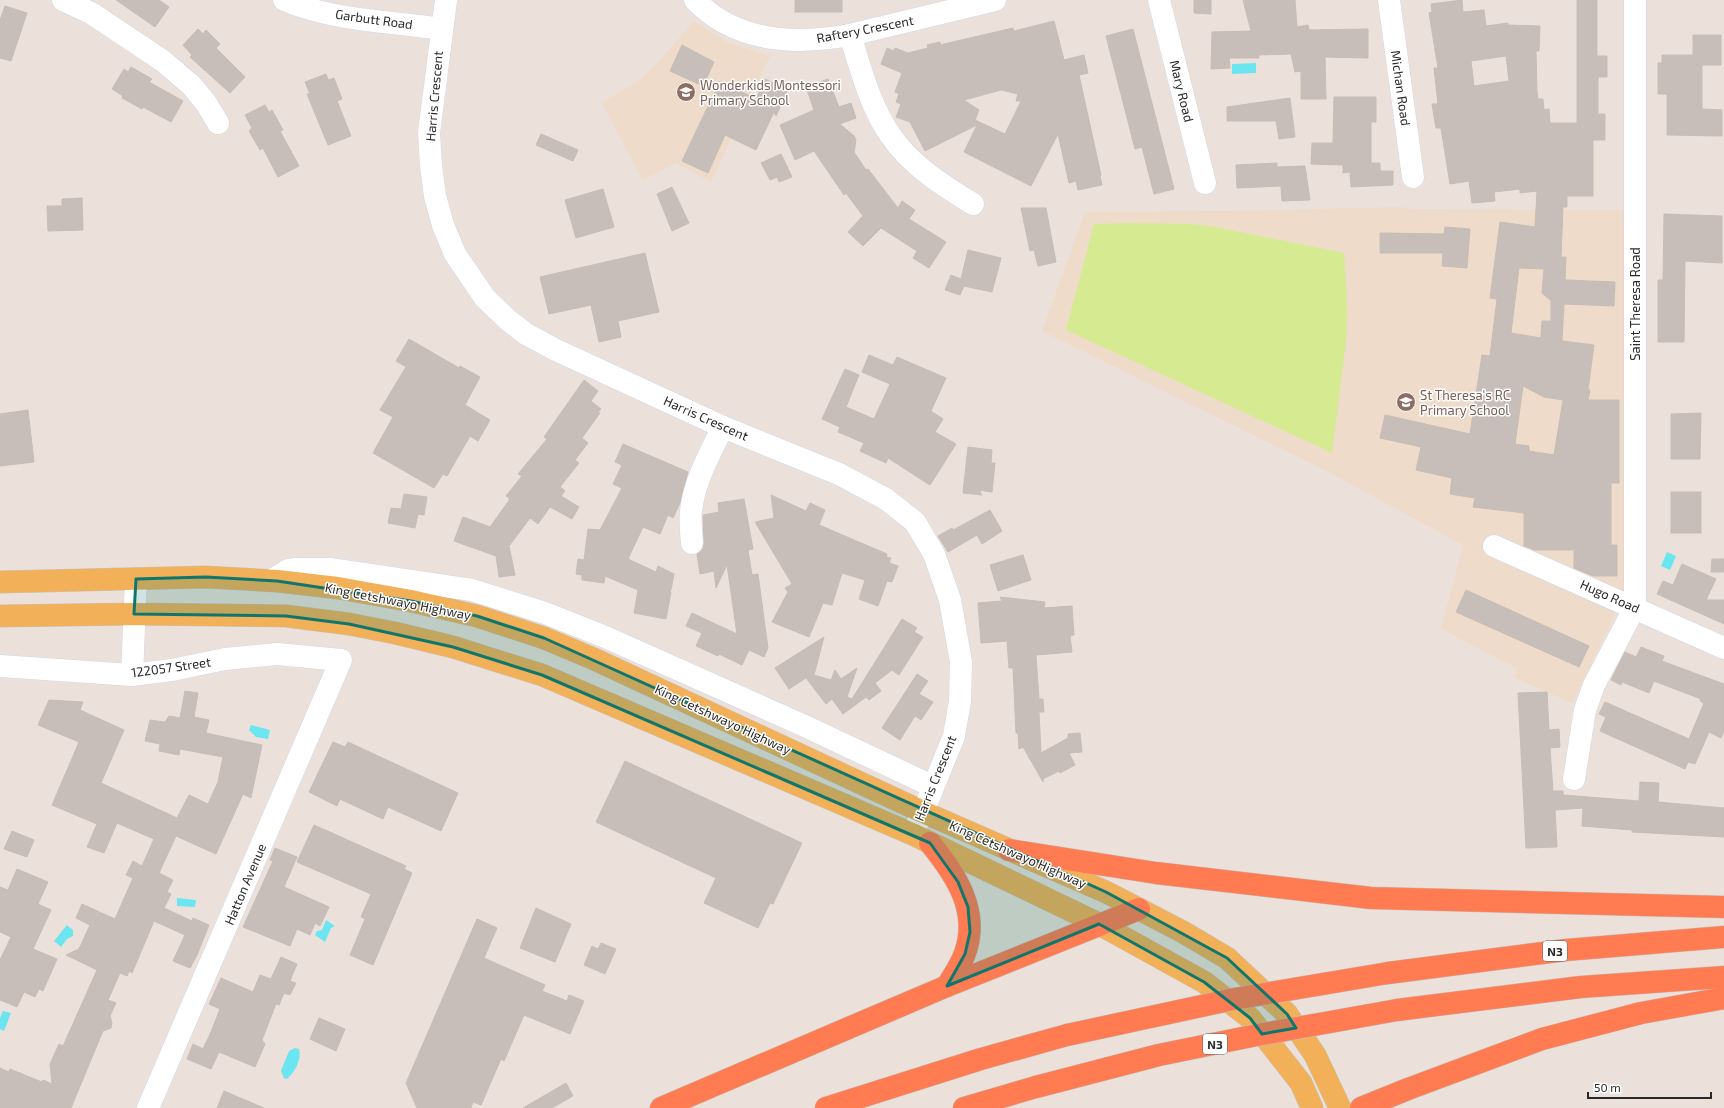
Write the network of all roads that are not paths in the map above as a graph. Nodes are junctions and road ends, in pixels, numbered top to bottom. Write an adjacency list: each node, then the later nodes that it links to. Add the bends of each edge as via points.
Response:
1 (63, 0): 11 (street, via 92,13 163,61 192,86)
2 (284, 0): 9 (street, Garbutt Road, via 326,13)
3 (446, 0): 9 (street, Harris Crescent)
4 (695, 0): 10 (street, Raftery Crescent, via 725,24 758,36 796,40)
5 (995, 0): 10 (street, Raftery Crescent)
6 (1160, 0): 13 (street, Mary Road)
7 (1389, 0): 12 (street, Michan Road)
8 (1635, 0): 21 (street, Saint Theresa Road)
9 (441, 29): 15 (street, Harris Crescent, via 429,134 431,166 435,196 443,225 455,254 469,277 485,298 526,334)
10 (850, 35): 14 (street, via 864,80 890,136 923,170)
11 (218, 123)
12 (1413, 176)
13 (1205, 183)
14 (973, 204)
15 (723, 427): 16 (street, via 710,452 694,497 691,511); 29 (street, Harris Crescent, via 839,474 886,499 915,522 934,554 950,600 961,662 960,701 954,736)
16 (692, 543)
17 (1494, 546): 21 (street, Hugo Road)
18 (136, 579): 19 (main road, King Cetshwayo Highway, via 206,577); 20 (main road, King Cetshwayo Highway); 22 (street)
19 (272, 580): 29 (street, via 288,570 330,569 472,590 546,613 807,727); 30 (main road, King Cetshwayo Highway, via 411,601 477,616 544,638)
20 (0, 582)
21 (1635, 607): 24 (street, Hugo Road); 28 (street, via 1594,685 1585,710)
22 (134, 614): 23 (main road, King Cetshwayo Highway); 27 (street); 31 (main road, King Cetshwayo Highway, via 286,616 349,624 453,647 542,675)
23 (0, 616)
24 (1724, 648)
25 (342, 660): 27 (street, 122057 Street, via 277,654 224,659 172,670); 40 (street, Hatton Avenue)
26 (0, 666): 27 (street, 122057 Street)
27 (132, 674)
28 (1574, 779)
29 (932, 786): 30 (street, Harris Crescent)
30 (923, 812): 31 (street, Harris Crescent); 32 (main road, King Cetshwayo Highway)
31 (921, 839): 35 (main road, King Cetshwayo Highway); 38 (highway, via 958,882 968,907 970,932 965,954)
32 (1010, 850): 33 (highway, via 1156,873 1371,898); 34 (main road, King Cetshwayo Highway)
33 (1724, 907)
34 (1139, 909): 35 (highway); 45 (main road, King Cetshwayo Highway, via 1227,958 1287,1014 1315,1055)
35 (1099, 924): 38 (highway); 44 (main road, King Cetshwayo Highway, via 1204,982 1250,1018 1301,1083)
36 (1724, 937): 42 (highway, N3, bridge, via 1566,950 1388,973 1234,998 1067,1035)
37 (1724, 977): 43 (highway, N3, bridge, via 1581,987 1397,1010 1159,1055)
38 (948, 986): 41 (highway)
39 (1724, 998): 46 (highway, via 1641,1013 1542,1039)
40 (148, 1108)
41 (662, 1108)
42 (826, 1108)
43 (964, 1108)
44 (1312, 1108)
45 (1340, 1108)
46 (1361, 1108)

